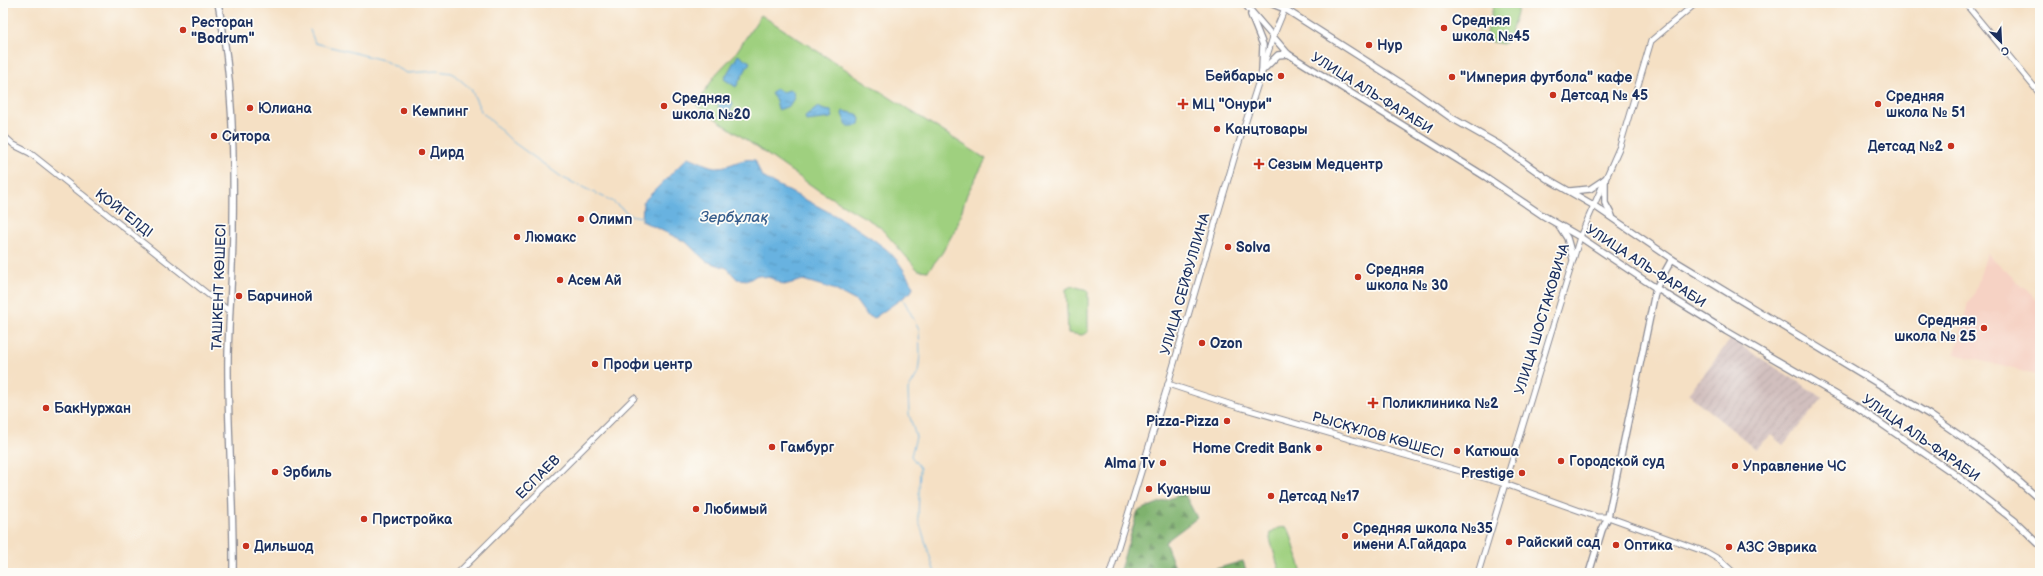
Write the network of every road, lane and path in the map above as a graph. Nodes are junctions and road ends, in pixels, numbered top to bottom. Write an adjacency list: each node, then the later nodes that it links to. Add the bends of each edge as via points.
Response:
1 (218, 3): 22 (main road, ТАШКЕНТ КӨШЕСІ, via 228,59 231,110 233,227)
2 (1270, 3): 7 (main road, УЛИЦА АЛЬ-ФАРАБИ)
3 (1287, 3): 7 (street, УЛИЦА СЕЙФУЛЛИНА)
4 (1696, 3): 13 (street, УЛИЦА ШОСТАКОВИЧА, via 1651,41 1620,146)
5 (1965, 3): 11 (street)
6 (1246, 5): 8 (main road, УЛИЦА АЛЬ-ФАРАБИ); 10 (main road, via 1263,45)
7 (1285, 10): 8 (street, УЛИЦА СЕЙФУЛЛИНА); 14 (main road, УЛИЦА АЛЬ-ФАРАБИ, via 1450,117 1503,147)
8 (1273, 37): 9 (main road, УЛИЦА АЛЬ-ФАРАБИ); 10 (street, УЛИЦА СЕЙФУЛЛИНА)
9 (1288, 54): 10 (main road, via 1278,55); 17 (main road, УЛИЦА АЛЬ-ФАРАБИ)
10 (1262, 71): 23 (street, УЛИЦА СЕЙФУЛЛИНА)
11 (2040, 94)
12 (3, 135): 22 (street, ҚОЙГЕЛДІ, via 14,145 30,153)
13 (1604, 179): 14 (main road, via 1590,189); 15 (street, УЛИЦА ШОСТАКОВИЧА); 16 (main road, via 1605,203)
14 (1568, 191): 15 (main road, УЛИЦА АЛЬ-ФАРАБИ)
15 (1593, 205): 16 (main road, УЛИЦА АЛЬ-ФАРАБИ); 18 (street, УЛИЦА ШОСТАКОВИЧА)
16 (1616, 221): 20 (main road, УЛИЦА АЛЬ-ФАРАБИ)
17 (1557, 223): 18 (main road, УЛИЦА АЛЬ-ФАРАБИ); 19 (main road, via 1567,238)
18 (1580, 237): 19 (street, УЛИЦА ШОСТАКОВИЧА); 21 (main road, УЛИЦА АЛЬ-ФАРАБИ)
19 (1573, 259): 25 (street, УЛИЦА ШОСТАКОВИЧА)
20 (1672, 259): 21 (main road); 26 (main road, УЛИЦА АЛЬ-ФАРАБИ, via 1930,415 1992,457)
21 (1656, 288): 27 (main road); 28 (main road, УЛИЦА АЛЬ-ФАРАБИ, via 1854,405 1953,473 2015,521)
22 (229, 311): 29 (main road, ТАШКЕНТ КӨШЕСІ)
23 (1168, 384): 25 (street, РЫСҚҰЛОВ КӨШЕСІ, via 1238,407); 31 (street, УЛИЦА СЕЙФУЛЛИНА)
24 (634, 398): 30 (street, ЕСПАЕВ)
25 (1505, 484): 27 (street, РЫСҚҰЛОВ КӨШЕСІ, via 1597,517); 32 (street, УЛИЦА ШОСТАКОВИЧА)
26 (2040, 500)
27 (1608, 517): 33 (main road); 34 (street, РЫСҚҰЛОВ КӨШЕСІ, via 1706,552)
28 (2040, 545)
29 (233, 573)
30 (458, 573)
31 (1110, 573)
32 (1478, 573)
33 (1589, 573)
34 (1734, 573)

